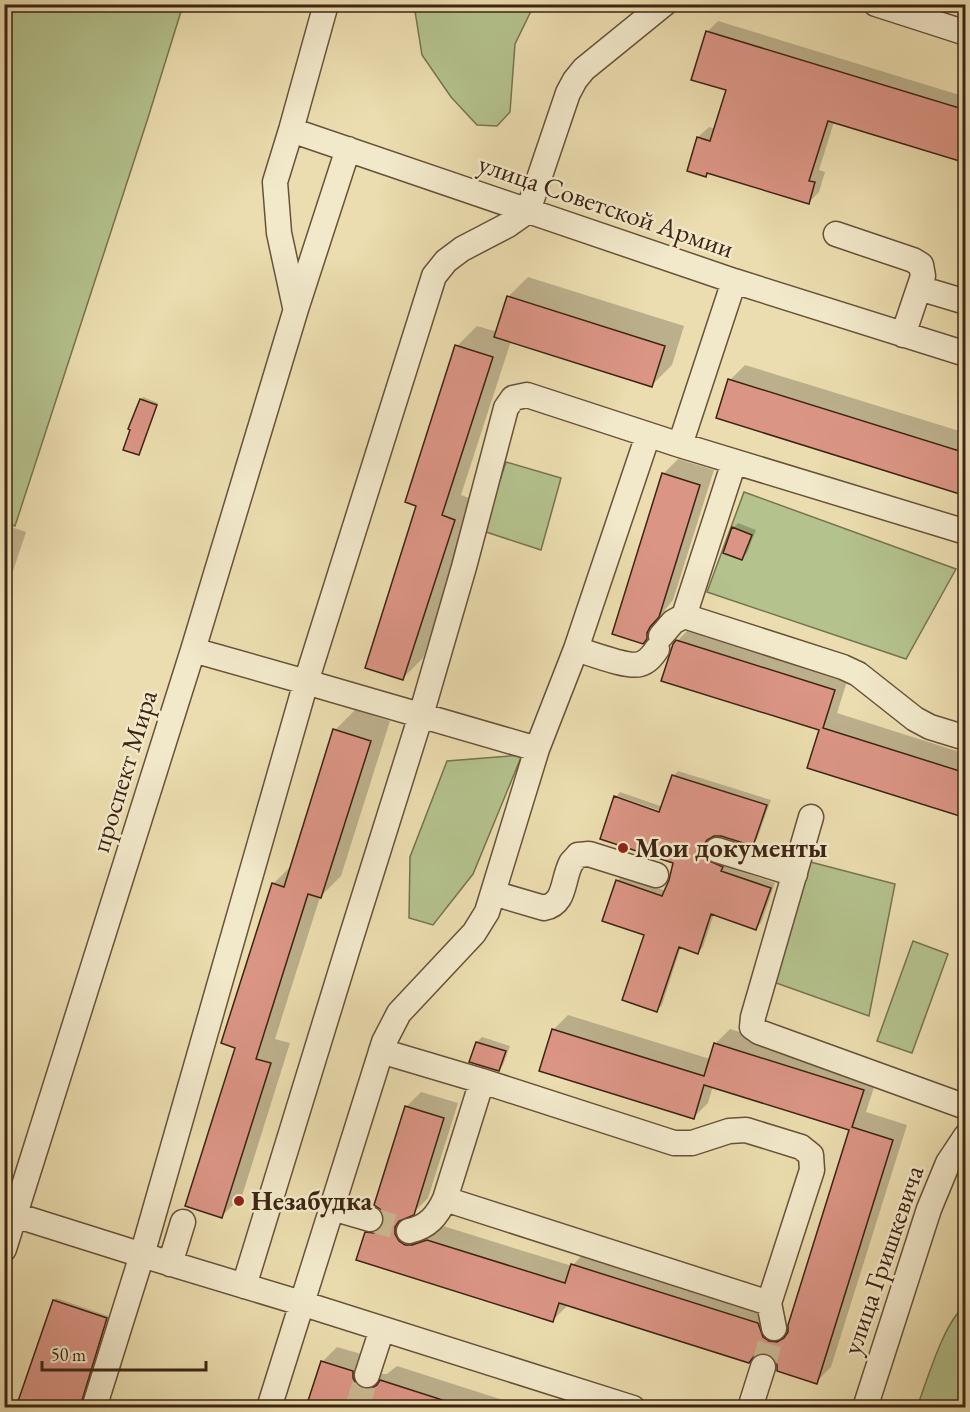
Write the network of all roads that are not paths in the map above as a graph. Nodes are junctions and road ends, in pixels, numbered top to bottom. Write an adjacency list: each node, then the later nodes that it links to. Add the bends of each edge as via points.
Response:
1 (326, 4): 5 (street, проспект Мира)
2 (664, 4): 7 (street, via 575,80)
3 (876, 4): 4 (street)
4 (966, 33)
5 (291, 130): 6 (street, улица Советской Армии); 12 (street, проспект Мира, via 275,182 279,233)
6 (348, 149): 7 (street, улица Советской Армии); 12 (street, проспект Мира)
7 (528, 211): 9 (street, улица Советской Армии); 22 (street, via 462,249 434,276)
8 (836, 234): 10 (street, via 921,265)
9 (734, 281): 13 (street, улица Советской Армии); 16 (street)
10 (919, 288): 11 (street); 13 (street)
11 (966, 302)
12 (296, 309): 21 (street, проспект Мира)
13 (903, 335): 14 (street, улица Советской Армии)
14 (966, 354)
15 (648, 435): 16 (street); 20 (street); 23 (street, via 527,395 513,398 506,408)
16 (680, 445): 17 (street)
17 (734, 462): 18 (street); 19 (street)
18 (966, 532)
19 (684, 616): 20 (street, via 673,622 651,658 642,664 632,666); 24 (street, via 843,667 915,719)
20 (576, 649): 25 (street)
21 (193, 650): 22 (street); 37 (street, проспект Мира)
22 (306, 682): 23 (street); 42 (street)
23 (421, 715): 25 (street); 44 (street)
24 (966, 738)
25 (537, 749): 30 (street)
26 (811, 817): 28 (street)
27 (717, 850): 28 (street)
28 (795, 874): 33 (street, via 752,1027)
29 (656, 875): 30 (street, via 590,854 578,855 559,900 552,907)
30 (493, 893): 31 (street, via 474,933 399,1012)
31 (381, 1051): 32 (street); 36 (street)
32 (482, 1082): 35 (street); 46 (street, via 674,1143 692,1143 729,1131 746,1130 801,1147 811,1155 812,1170)
33 (966, 1107)
34 (966, 1136): 55 (street, улица Гришкевича, via 948,1163 929,1209)
35 (446, 1199): 40 (street, via 430,1222); 46 (street)
36 (332, 1208): 38 (street); 45 (street)
37 (10, 1211): 41 (street, проспект Мира); 42 (street)
38 (370, 1219)
39 (183, 1222): 43 (street)
40 (409, 1231)
41 (4, 1249)
42 (142, 1256): 43 (street); 51 (street)
43 (170, 1264): 44 (street)
44 (244, 1286): 45 (street)
45 (301, 1303): 48 (street); 52 (street)
46 (769, 1303): 47 (street)
47 (774, 1328)
48 (382, 1329): 50 (street); 53 (street)
49 (763, 1367): 54 (street)
50 (367, 1375)
51 (93, 1407)
52 (268, 1407)
53 (633, 1407)
54 (750, 1407)
55 (865, 1407)

